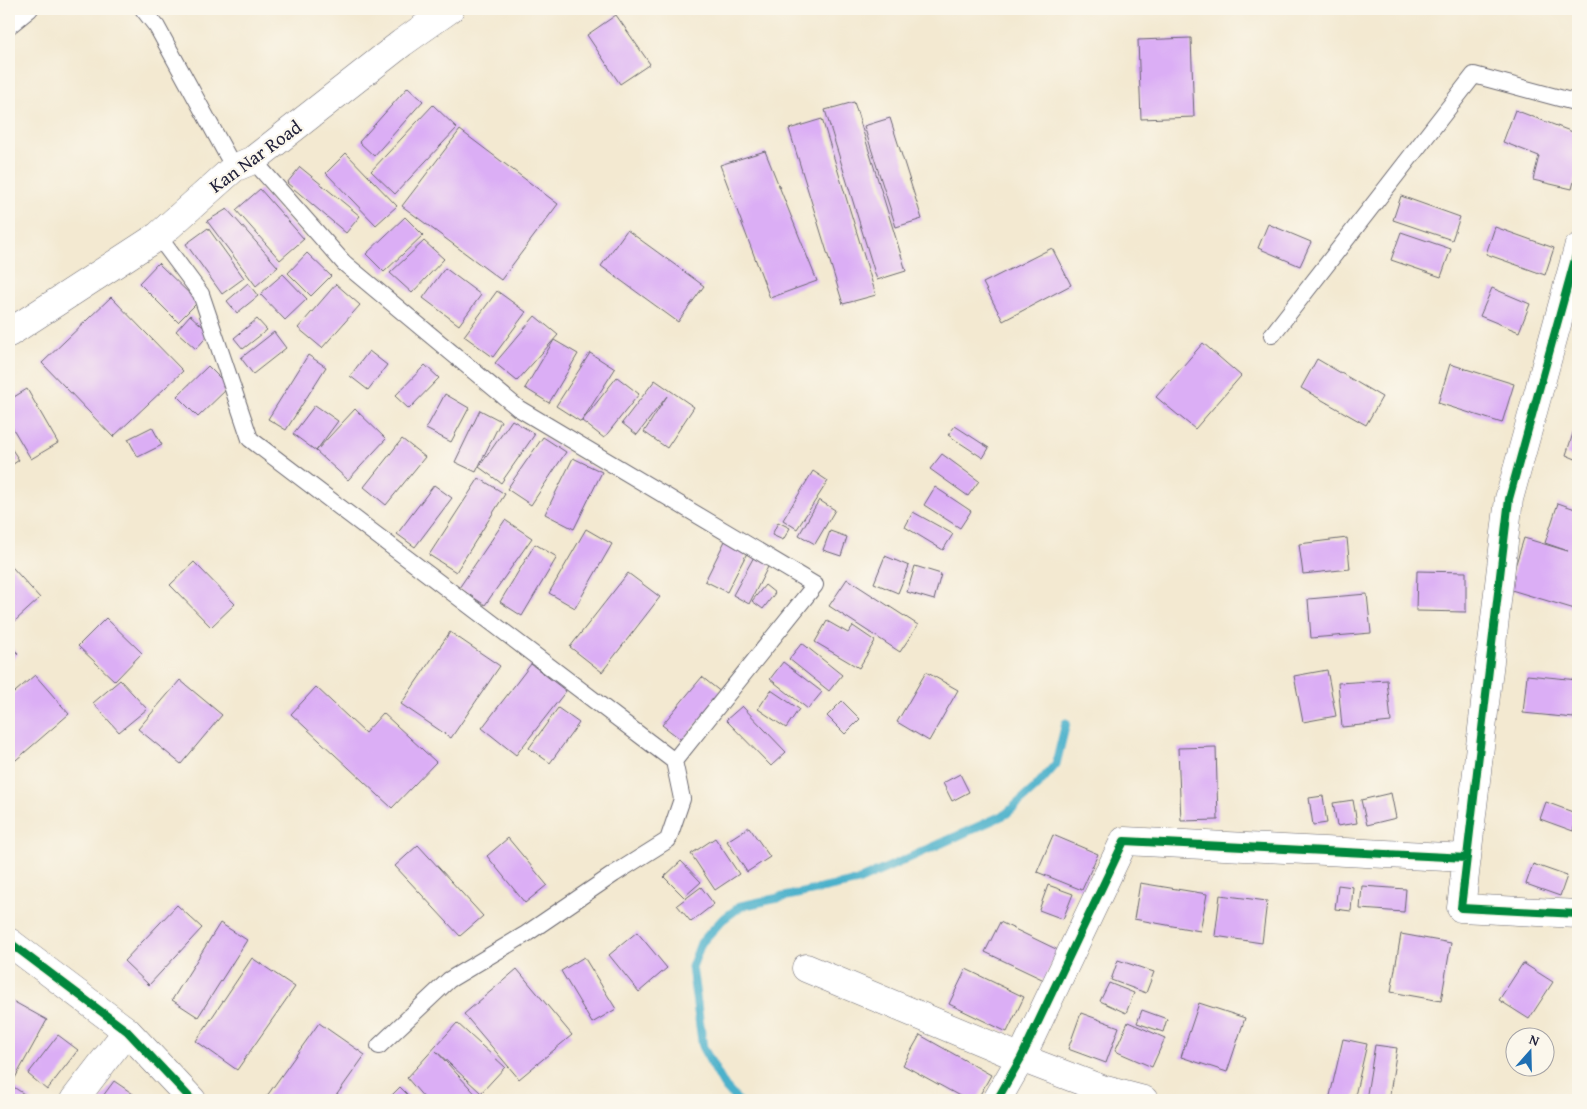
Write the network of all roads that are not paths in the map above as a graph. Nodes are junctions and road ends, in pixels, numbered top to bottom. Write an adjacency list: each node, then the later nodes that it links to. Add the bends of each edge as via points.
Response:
1 (30, 9): 4 (lane)
2 (143, 9): 6 (lane)
3 (450, 9): 6 (street, Kan Nar Road)
4 (9, 26)
5 (1578, 103): 10 (lane, via 1474,75)
6 (243, 164): 7 (street, Kan Nar Road); 11 (lane, via 344,264 518,408 816,585)
7 (158, 236): 9 (street, Kan Nar Road); 11 (lane, via 201,294 250,439)
8 (1578, 248): 12 (street, via 1509,499)
9 (9, 334)
10 (1272, 335)
11 (674, 761): 17 (lane, via 682,800 668,840 526,934 449,980)
12 (1467, 858): 13 (street, via 1461,908); 18 (street, via 1124,841)
13 (1578, 914)
14 (9, 942): 16 (street)
15 (806, 968): 18 (street)
16 (127, 1031): 19 (street); 20 (street)
17 (379, 1046)
18 (1021, 1058): 21 (street); 22 (street, via 1102,1089)
19 (74, 1100)
20 (192, 1100)
21 (997, 1100)
22 (1144, 1100)

